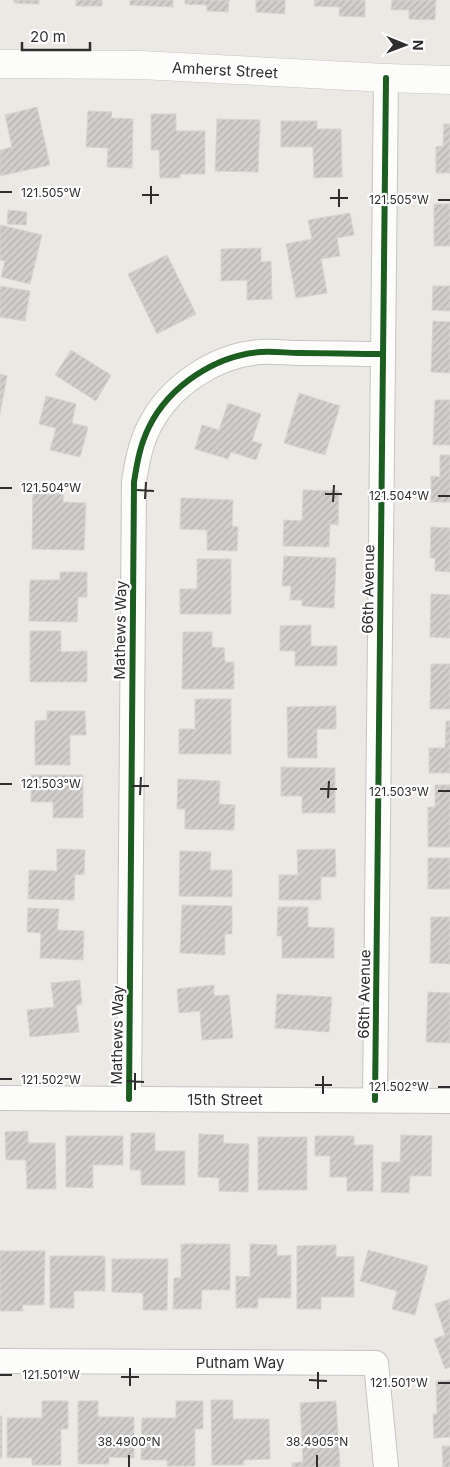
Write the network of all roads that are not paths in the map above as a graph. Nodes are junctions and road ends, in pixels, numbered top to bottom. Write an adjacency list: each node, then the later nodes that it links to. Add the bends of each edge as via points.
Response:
1 (0, 64): 2 (street, Amherst Street, via 141,66)
2 (386, 78): 3 (street, Amherst Street); 4 (street, 66th Avenue)
3 (450, 80)
4 (383, 354): 6 (street, Mathews Way, via 260,352 232,358 205,369 162,406 149,427 139,454 134,482); 7 (street, 66th Avenue)
5 (0, 1098): 6 (street, 15th Street)
6 (129, 1099): 7 (street, 15th Street)
7 (375, 1100): 8 (street, 15th Street)
8 (450, 1101)
9 (0, 1361): 10 (street, Putnam Way, via 376,1363)
10 (386, 1467)

